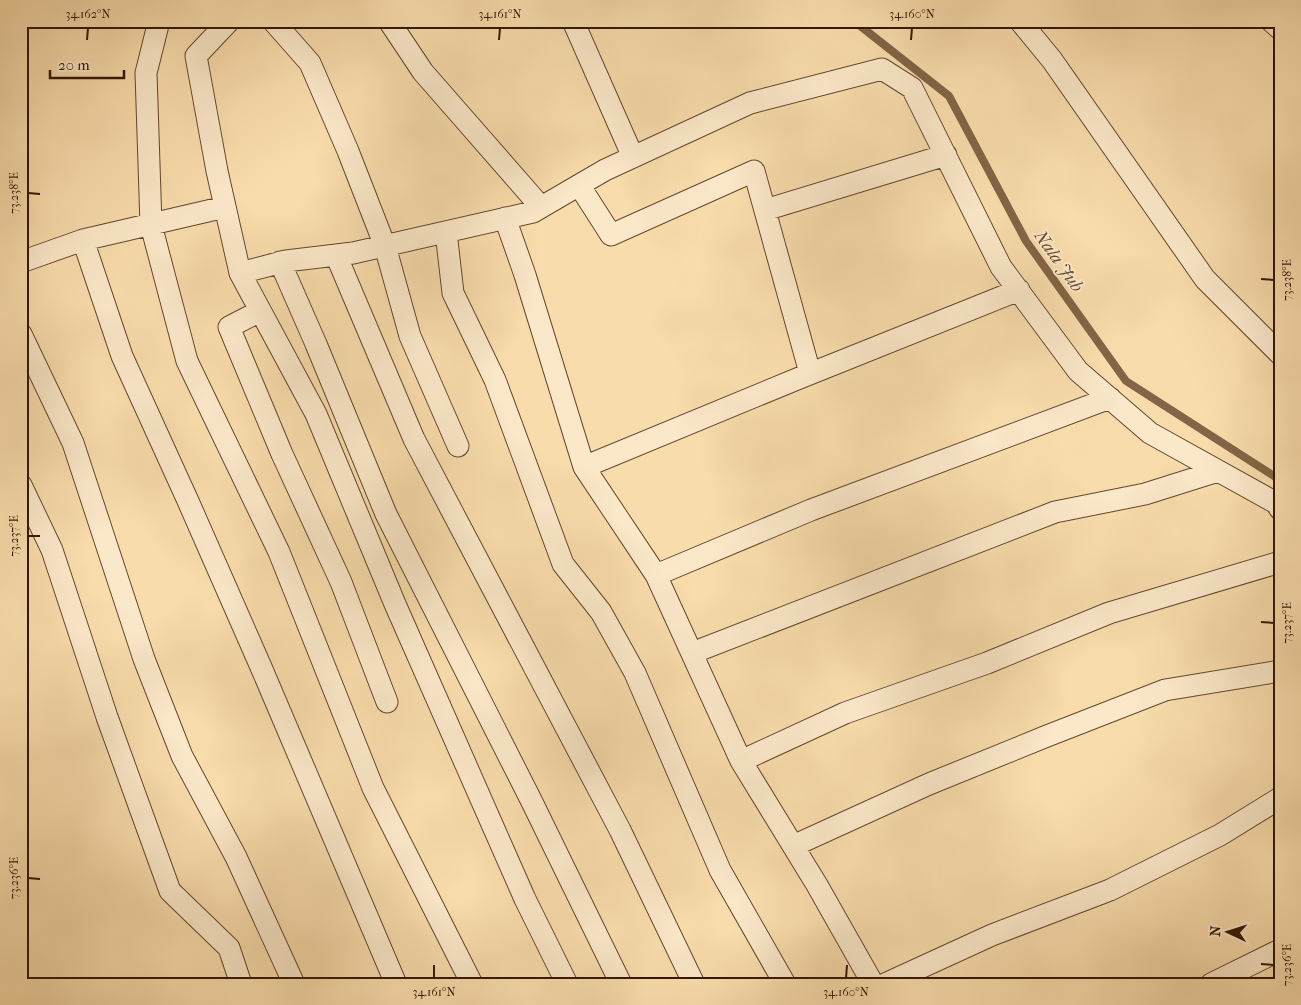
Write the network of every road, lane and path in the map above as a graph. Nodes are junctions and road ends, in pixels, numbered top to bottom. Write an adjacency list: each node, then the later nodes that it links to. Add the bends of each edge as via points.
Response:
1 (159, 21): 16 (street, via 146,73)
2 (229, 21): 13 (street, via 196,56)
3 (274, 21): 19 (street, via 310,63)
4 (389, 21): 12 (street, via 423,72)
5 (573, 21): 10 (street)
6 (1020, 21): 27 (street, via 1052,60 1205,279)
7 (1271, 21): 8 (street)
8 (1280, 29)
9 (946, 155): 10 (street, via 912,88 882,69 750,103); 14 (street); 24 (street, via 1001,266)
10 (633, 157): 11 (street)
11 (579, 185): 12 (street); 14 (street, via 611,235 754,171)
12 (541, 207): 15 (street)
13 (225, 208): 16 (street); 23 (street)
14 (765, 210): 28 (street)
15 (505, 218): 17 (street); 31 (street)
16 (151, 224): 18 (street); 47 (street, via 187,361 279,552 373,788)
17 (446, 232): 19 (street); 51 (street, via 453,293 495,380 564,564 601,612 635,672 720,870)
18 (83, 240): 21 (street); 46 (street, via 122,356 188,501)
19 (385, 246): 20 (street); 30 (street, via 410,336)
20 (336, 255): 22 (street); 50 (street, via 414,439 620,830)
21 (21, 262)
22 (280, 262): 23 (street); 49 (street, via 386,514)
23 (240, 273): 25 (street)
24 (1019, 290): 28 (street); 29 (street, via 1078,371)
25 (260, 311): 39 (street, via 229,327 282,454 341,582); 48 (street, via 316,414 521,890)
26 (21, 334): 45 (street, via 73,443 144,659 182,756 236,857)
27 (1280, 354)
28 (810, 373): 31 (street)
29 (1110, 398): 32 (street, via 1150,433); 36 (street, via 811,510)
30 (458, 446)
31 (584, 467): 36 (street)
32 (1218, 471): 34 (street, via 1276,503); 37 (street, via 1145,494 1055,512)
33 (21, 485): 44 (street, via 52,550 107,717 170,891 229,948)
34 (1280, 509)
35 (1280, 562): 40 (street, via 1109,613 987,663 845,713)
36 (656, 575): 37 (street)
37 (692, 653): 40 (street)
38 (1280, 671): 42 (street, via 1165,690 929,784)
39 (386, 702)
40 (741, 761): 42 (street)
41 (1280, 798): 53 (street, via 1220,835 1110,890 992,934)
42 (794, 846): 52 (street)
43 (1280, 950): 54 (street)
44 (242, 984)
45 (294, 984)
46 (396, 984)
47 (472, 984)
48 (567, 984)
49 (621, 984)
50 (694, 984)
51 (785, 984)
52 (873, 984)
53 (885, 984)
54 (1211, 984)

